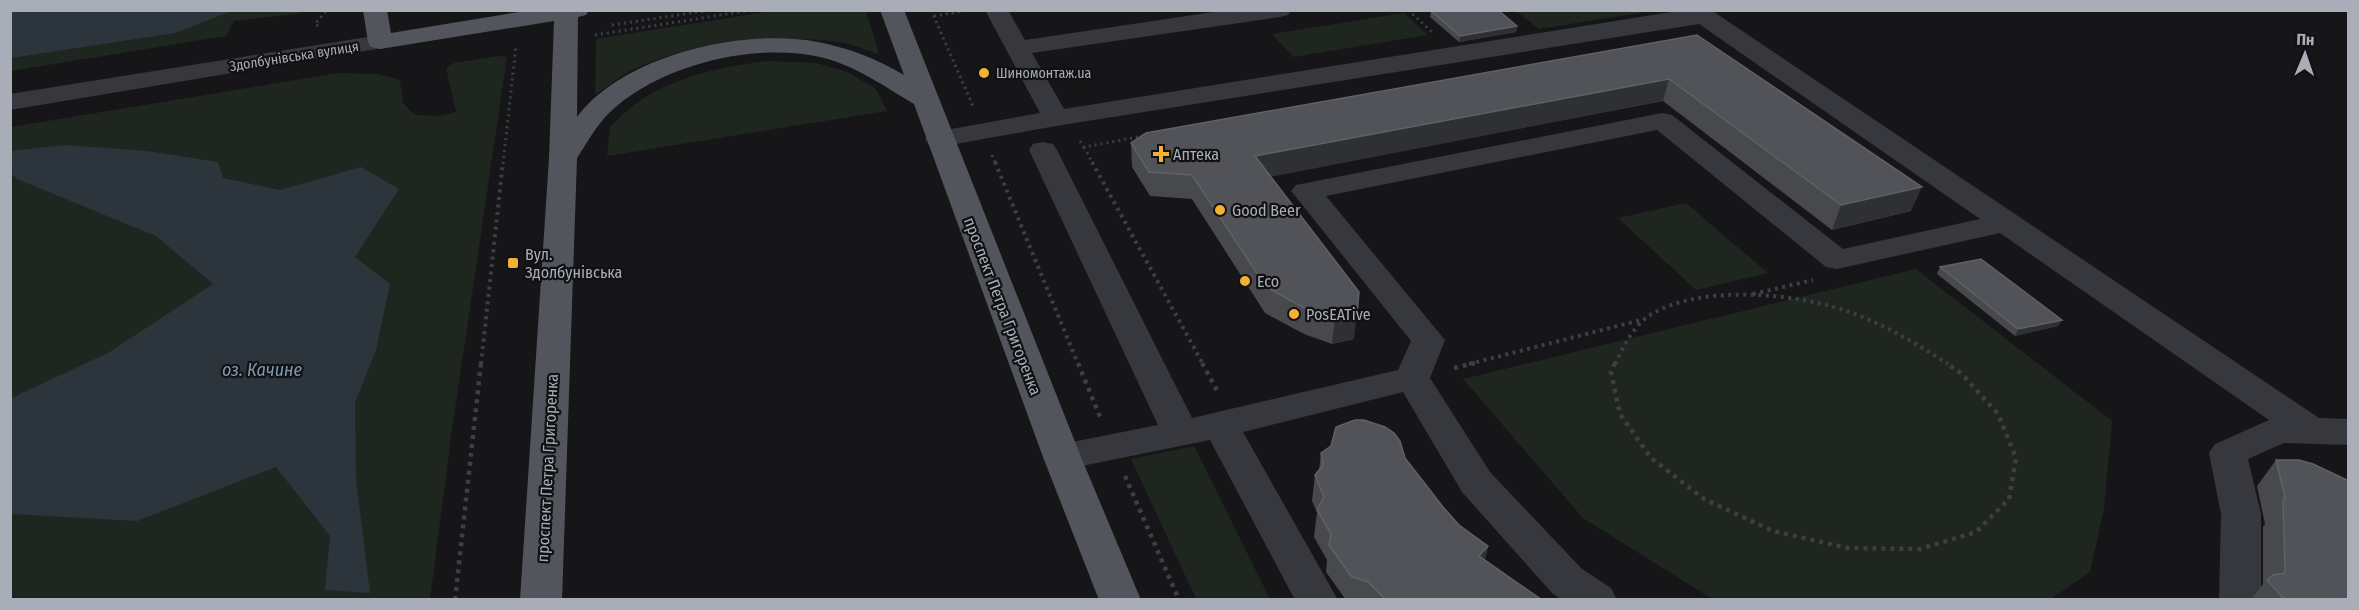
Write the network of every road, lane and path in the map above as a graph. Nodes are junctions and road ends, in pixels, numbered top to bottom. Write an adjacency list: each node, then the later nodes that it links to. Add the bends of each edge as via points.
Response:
1 (327, 10): 13 (path, via 315,24)
2 (375, 10): 14 (main road)
3 (711, 10): 12 (path)
4 (892, 10): 17 (main road, проспект Петра Григоренка)
5 (931, 10): 11 (path)
6 (969, 10): 11 (path)
7 (996, 10): 16 (street)
8 (1280, 10): 16 (street)
9 (570, 11): 14 (main road, Здолбунівська вулиця); 24 (main road, проспект Петра Григоренка)
10 (1699, 13): 19 (street); 25 (street)
11 (934, 16): 20 (path)
12 (612, 26)
13 (321, 28)
14 (380, 42): 18 (street, Здолбунівська вулиця)
15 (516, 42): 34 (path)
16 (1017, 48): 19 (street)
17 (924, 98): 21 (main road, проспект Петра Григоренка); 24 (main road, via 886,73 815,49 730,50 693,57 639,79 600,106)
18 (10, 102)
19 (1056, 118): 20 (street)
20 (983, 131): 21 (street); 32 (path)
21 (939, 139): 33 (main road, проспект Петра Григоренка)
22 (1084, 147): 28 (path)
23 (1042, 150): 30 (street)
24 (563, 158): 35 (main road, проспект Петра Григоренка)
25 (2005, 223): 27 (street, via 1837,260 1662,121 1306,191 1428,339); 29 (street)
26 (1645, 319): 26 (path, via 1627,339 1611,372 1620,414 1652,458 1704,499 1773,531 1848,549 1920,549 1976,531 2009,499 2016,458 1998,414 1961,373 1910,338 1850,312 1791,298 1736,294 1689,299); 27 (path)
27 (1412, 378): 28 (street); 39 (street, via 1476,482 1567,581)
28 (1227, 423): 30 (street); 38 (street)
29 (2308, 429): 31 (street); 40 (street, via 2280,430 2228,453 2241,514)
30 (1180, 432): 32 (street)
31 (2349, 432)
32 (1112, 446): 33 (street); 37 (path)
33 (1062, 457): 36 (main road, проспект Петра Григоренка)
34 (455, 600)
35 (541, 600)
36 (1120, 600)
37 (1179, 600)
38 (1317, 600)
39 (1596, 600)
40 (2240, 600)

